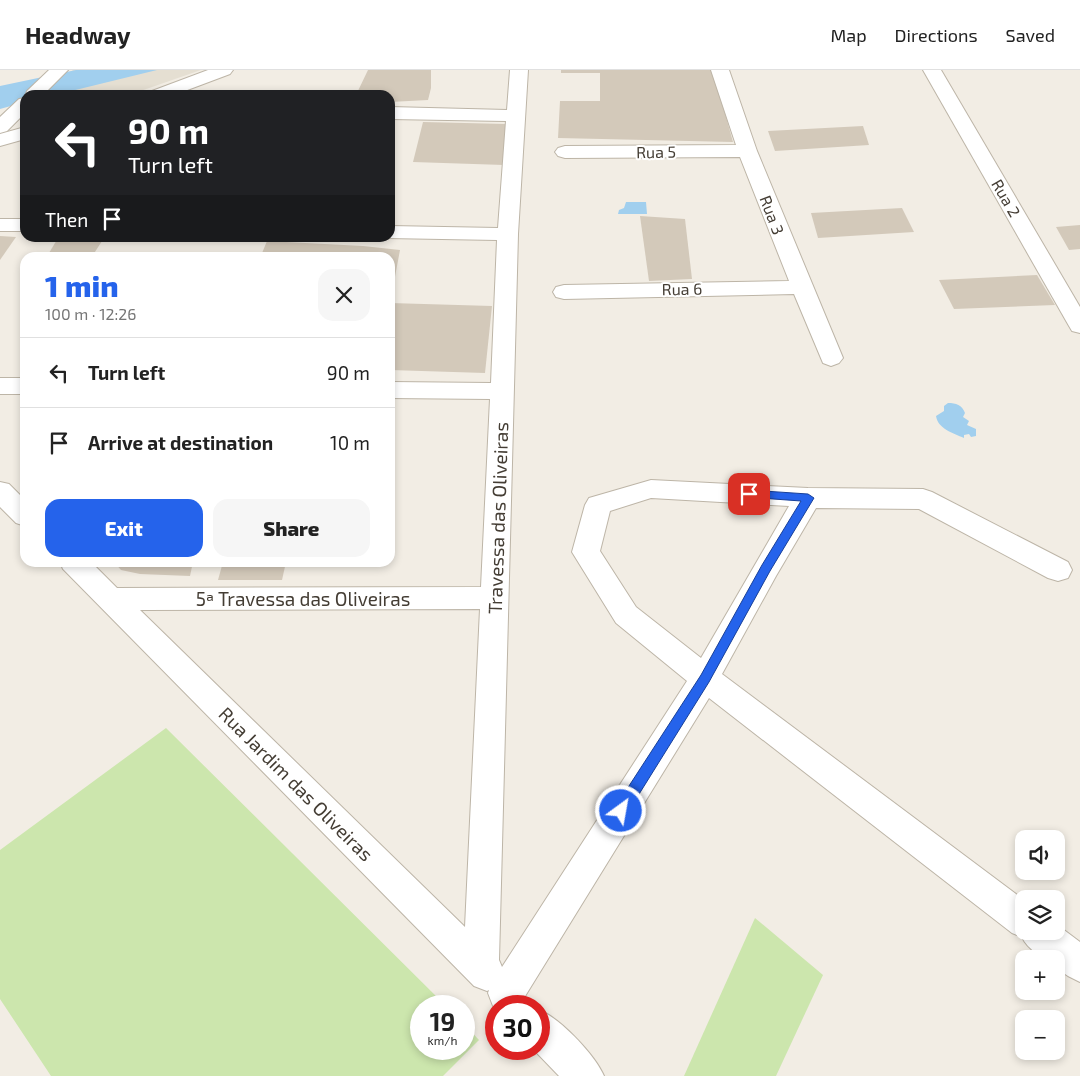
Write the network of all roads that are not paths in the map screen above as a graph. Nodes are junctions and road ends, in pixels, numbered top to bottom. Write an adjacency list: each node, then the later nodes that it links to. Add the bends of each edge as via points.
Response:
1 (58, 70): 6 (street)
2 (224, 70): 7 (street)
3 (519, 70): 10 (street, Travessa das Oliveiras)
4 (720, 70): 14 (street, Rua 3)
5 (932, 70): 22 (street, Rua 2)
6 (38, 90)
7 (171, 90)
8 (20, 108): 11 (street)
9 (395, 113): 10 (street)
10 (517, 116): 19 (street, Travessa das Oliveiras)
11 (0, 127)
12 (20, 134): 13 (street)
13 (0, 140)
14 (747, 151): 15 (street, Rua 5); 20 (street, Rua 3)
15 (565, 152)
16 (0, 225): 17 (street)
17 (20, 225)
18 (395, 232): 19 (street)
19 (508, 234): 27 (street, Travessa das Oliveiras)
20 (800, 287): 21 (street, Rua 6); 23 (street, Rua 3)
21 (564, 292)
22 (1080, 326)
23 (831, 358)
24 (0, 386): 25 (street)
25 (20, 386)
26 (395, 390): 27 (street)
27 (503, 392): 33 (street, Travessa das Oliveiras)
28 (0, 492): 30 (street)
29 (808, 498): 32 (street, via 923,499); 35 (street); 35 (street, via 651,488 598,505 586,552 626,615)
30 (20, 511)
31 (78, 567): 34 (street, Rua Jardim das Oliveiras)
32 (1058, 570)
33 (495, 598): 34 (street, 5ª Travessa das Oliveiras); 39 (street, Travessa das Oliveiras)
34 (111, 599): 39 (street, Rua Jardim das Oliveiras)
35 (705, 678): 36 (street); 41 (street)
36 (1015, 914)
37 (1049, 940): 38 (street)
38 (1080, 964)
39 (480, 966): 40 (street, Rua Jardim das Oliveiras)
40 (507, 995)
41 (515, 995)
42 (550, 1039): 43 (street)
43 (585, 1076)

